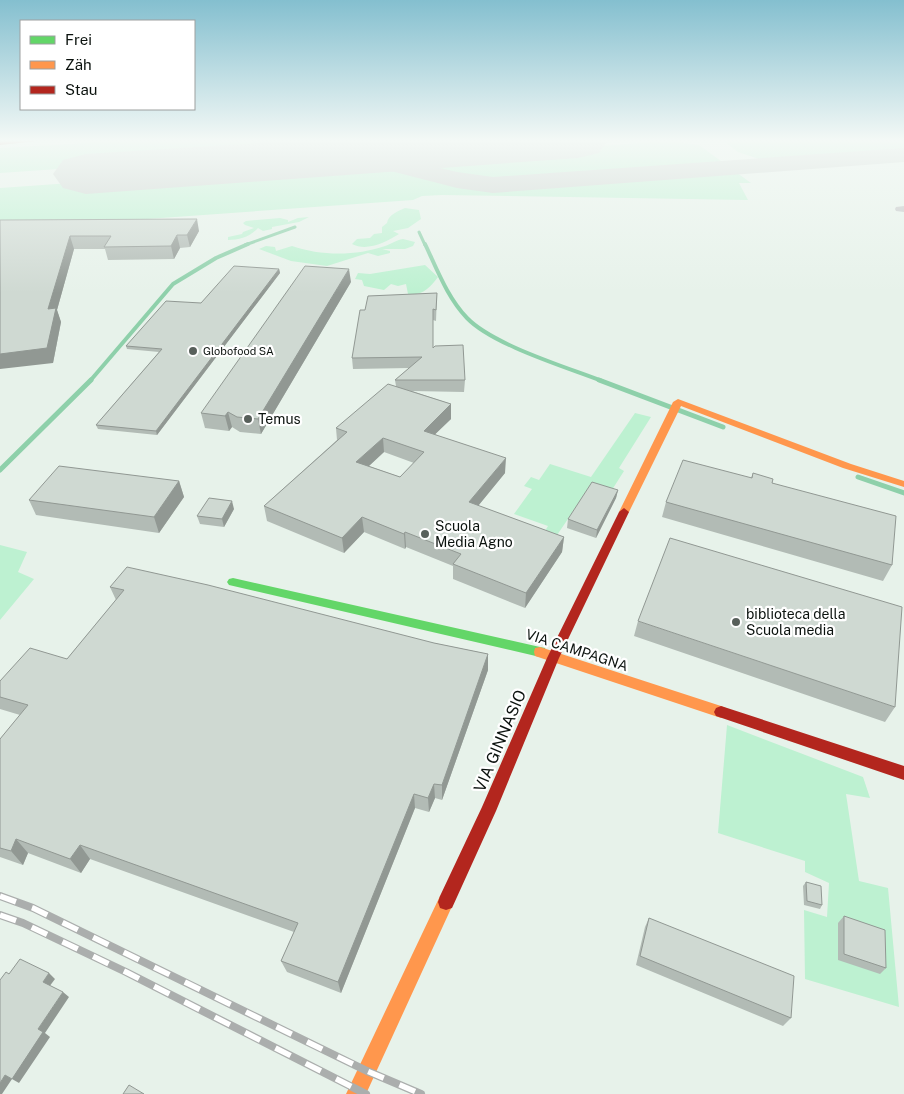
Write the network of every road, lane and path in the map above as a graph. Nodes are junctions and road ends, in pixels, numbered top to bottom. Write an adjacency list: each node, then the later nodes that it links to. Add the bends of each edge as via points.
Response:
1 (904, 484): 3 (street, VIA GINNASIO, via 846,466 678,402)
2 (233, 582): 3 (street, VIA CAMPAGNA, via 526,648)
3 (553, 658): 4 (street, VIA CAMPAGNA); 5 (street, VIA GINNASIO, via 488,811)
4 (904, 773)
5 (356, 1094)

